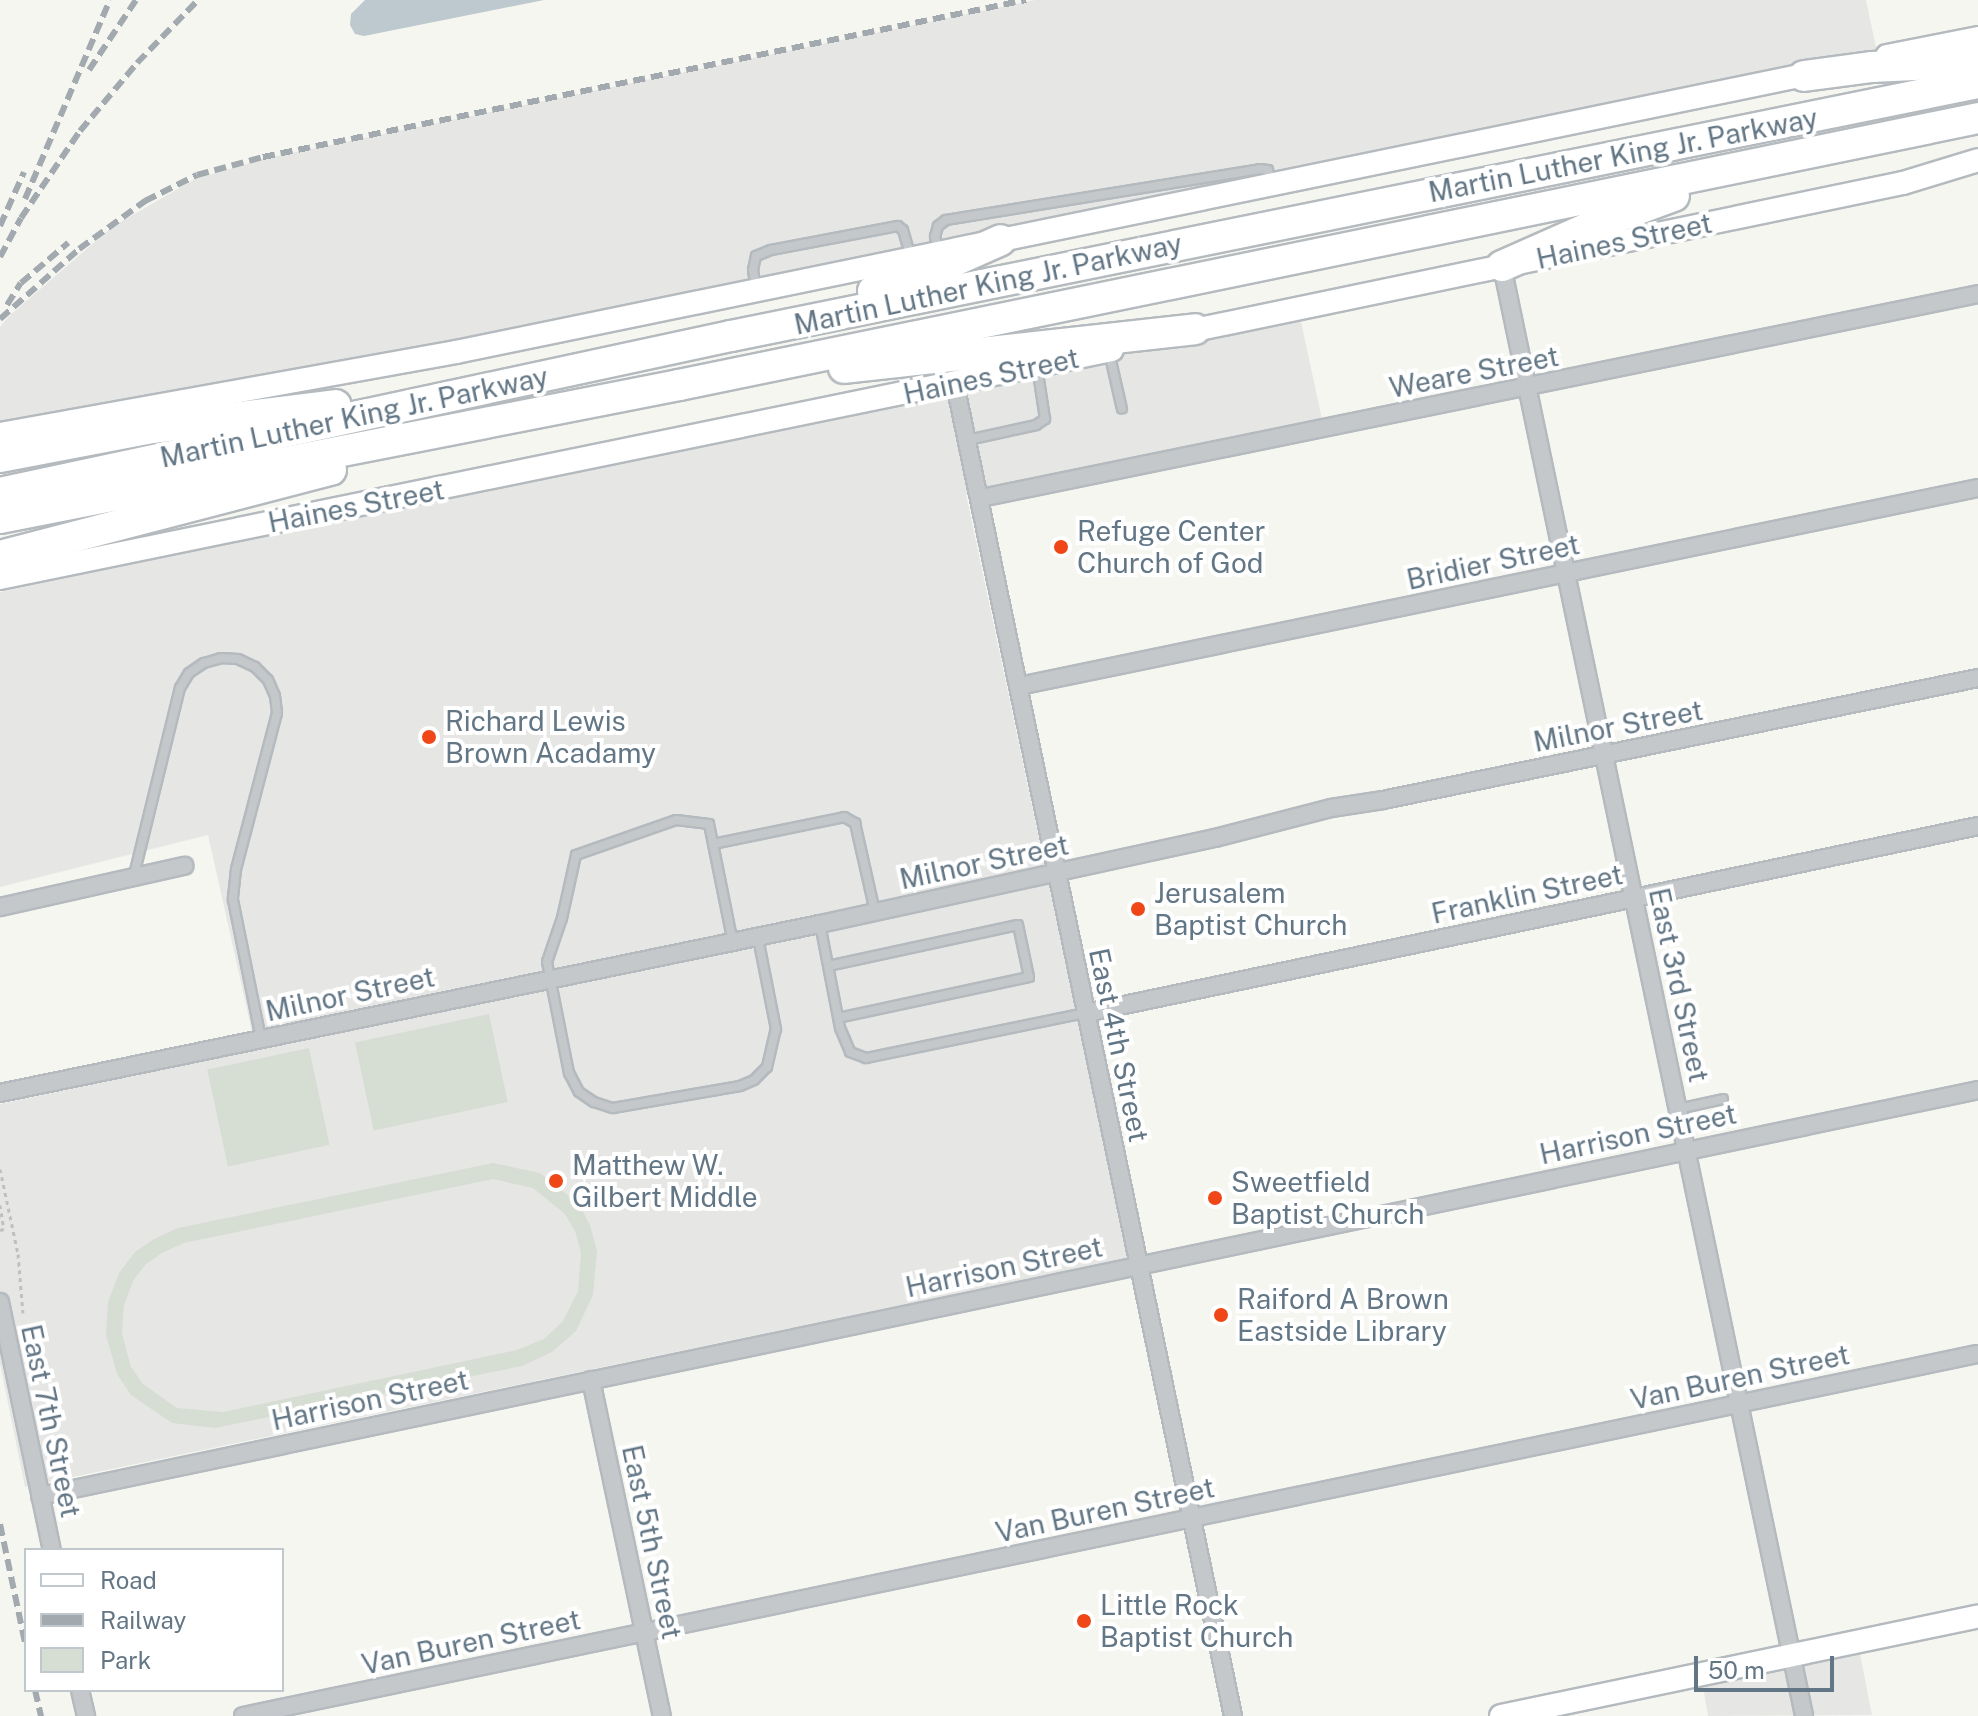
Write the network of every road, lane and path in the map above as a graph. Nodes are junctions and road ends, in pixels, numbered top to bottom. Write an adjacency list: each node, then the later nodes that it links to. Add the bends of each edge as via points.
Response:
1 (1978, 38): 3 (street)
2 (1978, 62): 3 (highway)
3 (1804, 76): 10 (street)
4 (1978, 83): 18 (highway, Martin Luther King Jr. Parkway)
5 (1978, 118): 6 (highway, Martin Luther King Jr. Parkway)
6 (1811, 152): 14 (highway, via 1626,213); 22 (highway, Martin Luther King Jr. Parkway)
7 (1978, 160): 9 (street, Haines Street)
8 (1978, 170): 9 (street)
9 (1903, 183): 14 (street, Haines Street)
10 (1272, 185): 11 (street); 12 (lane, via 1268,170 1260,169 946,220 935,237)
11 (1001, 240): 12 (street); 18 (highway, via 934,270)
12 (939, 253): 13 (street)
13 (911, 258): 15 (street); 15 (lane, via 898,226 771,250 756,256)
14 (1502, 266): 17 (street, Haines Street); 23 (street, East 3rd Street)
15 (757, 290): 27 (street, via 348,372)
16 (1978, 294): 23 (street, Weare Street)
17 (1195, 329): 19 (street, Haines Street); 22 (highway)
18 (731, 336): 25 (highway, Martin Luther King Jr. Parkway)
19 (1109, 351): 20 (street, Haines Street); 26 (lane)
20 (1037, 366): 21 (street, Haines Street); 28 (lane, via 1045,419)
21 (955, 384): 28 (street, East 4th Street); 34 (street, Haines Street)
22 (679, 385): 24 (highway, Martin Luther King Jr. Parkway)
23 (1528, 387): 32 (street, Weare Street); 35 (street, East 3rd Street)
24 (581, 404): 33 (highway, Martin Luther King Jr. Parkway); 34 (highway)
25 (410, 405): 29 (highway, via 334,405 255,414); 31 (highway, Martin Luther King Jr. Parkway)
26 (1122, 409)
27 (0, 434)
28 (968, 440): 32 (street, East 4th Street)
29 (0, 457)
30 (1978, 488): 35 (street, Bridier Street)
31 (0, 493)
32 (981, 498): 37 (street, East 4th Street)
33 (0, 518)
34 (3, 563)
35 (1564, 574): 37 (street, Bridier Street); 38 (street, East 3rd Street)
36 (1978, 678): 38 (street, Milnor Street)
37 (1019, 686): 42 (street, East 4th Street)
38 (1603, 755): 42 (street, Milnor Street, via 1331,808); 44 (street, East 3rd Street)
39 (1978, 826): 44 (street, Franklin Street)
40 (713, 844): 46 (lane, via 844,817 855,823); 49 (lane); 51 (lane, via 709,824 676,820 576,855 547,962)
41 (184, 866): 43 (street)
42 (1057, 873): 46 (street, Milnor Street); 52 (street, East 4th Street)
43 (134, 875): 45 (street); 54 (lane, via 180,688 189,673 221,658 255,667 271,688 277,713 236,869 233,900)
44 (1634, 898): 52 (street, Franklin Street); 58 (street, East 3rd Street)
45 (0, 907)
46 (875, 912): 47 (street, Milnor Street)
47 (820, 924): 48 (street, Milnor Street); 50 (lane)
48 (758, 938): 49 (street, Milnor Street); 51 (lane, via 776,1029 774,1048 767,1067 740,1086 613,1108 594,1102 579,1092 569,1073)
49 (733, 943): 51 (street, Milnor Street)
50 (828, 966): 53 (lane); 53 (lane, via 1018,925 1029,977)
51 (548, 980): 54 (street, Milnor Street)
52 (1086, 1013): 53 (lane, via 866,1058 850,1052); 63 (street, East 4th Street)
53 (838, 1018)
54 (261, 1039): 56 (street, Milnor Street)
55 (1978, 1090): 59 (street, Harrison Street)
56 (0, 1093)
57 (1723, 1099): 58 (lane)
58 (1678, 1109): 59 (street, East 3rd Street)
59 (1687, 1150): 63 (street, Harrison Street); 68 (street, East 3rd Street)
60 (0, 1168): 65 (path)
61 (0, 1205): 62 (path)
62 (0, 1230)
63 (1139, 1265): 67 (street, Harrison Street); 70 (street, East 4th Street)
64 (0, 1302): 69 (street, East 7th Street)
65 (23, 1313)
66 (1978, 1354): 68 (street, Van Buren Street)
67 (591, 1380): 69 (street, Harrison Street); 73 (street, East 5th Street)
68 (1741, 1404): 70 (street, Van Buren Street); 74 (street, East 3rd Street)
69 (40, 1496): 71 (street, East 7th Street)
70 (1192, 1519): 73 (street, Van Buren Street); 79 (street, East 4th Street)
71 (52, 1548)
72 (1978, 1616): 74 (street)
73 (645, 1632): 77 (street, Van Buren Street); 78 (street, East 5th Street)
74 (1792, 1656): 80 (street); 81 (street, East 3rd Street)
75 (80, 1692): 76 (street)
76 (86, 1716)
77 (243, 1716)
78 (662, 1716)
79 (1233, 1716)
80 (1501, 1716)
81 (1804, 1716)

